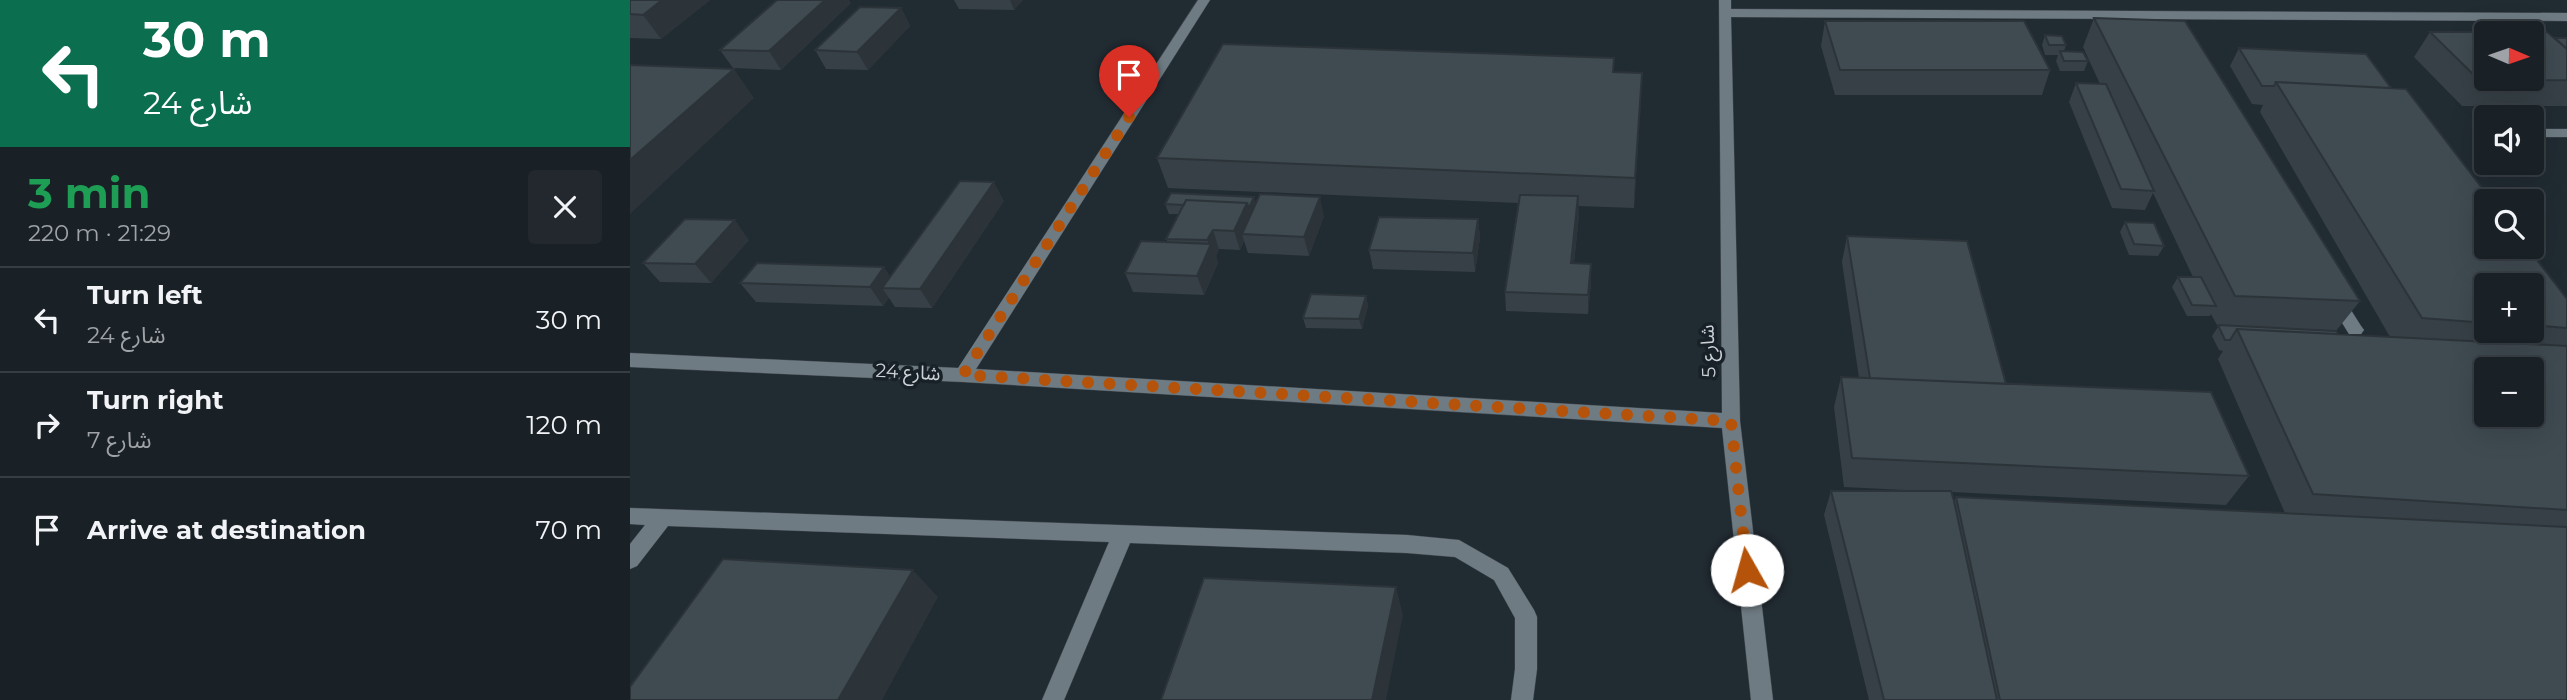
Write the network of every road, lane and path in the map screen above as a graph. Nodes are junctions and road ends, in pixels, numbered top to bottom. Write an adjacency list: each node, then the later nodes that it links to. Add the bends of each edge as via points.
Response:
1 (1204, 0): 9 (street)
2 (1726, 6): 3 (street, via 2166,22); 10 (street, شارع 5)
3 (2567, 17)
4 (2544, 133): 5 (street)
5 (2567, 133)
6 (2326, 284): 7 (street)
7 (2354, 330)
8 (630, 360): 9 (street, شارع 24)
9 (963, 375): 10 (street, شارع 24)
10 (1731, 421): 17 (street, شارع 5)
11 (630, 516): 12 (street)
12 (663, 517): 13 (street); 14 (street)
13 (1124, 534): 15 (street); 16 (street, via 1459,549 1501,574 1526,617)
14 (630, 561)
15 (1053, 700)
16 (1522, 700)
17 (1762, 700)

